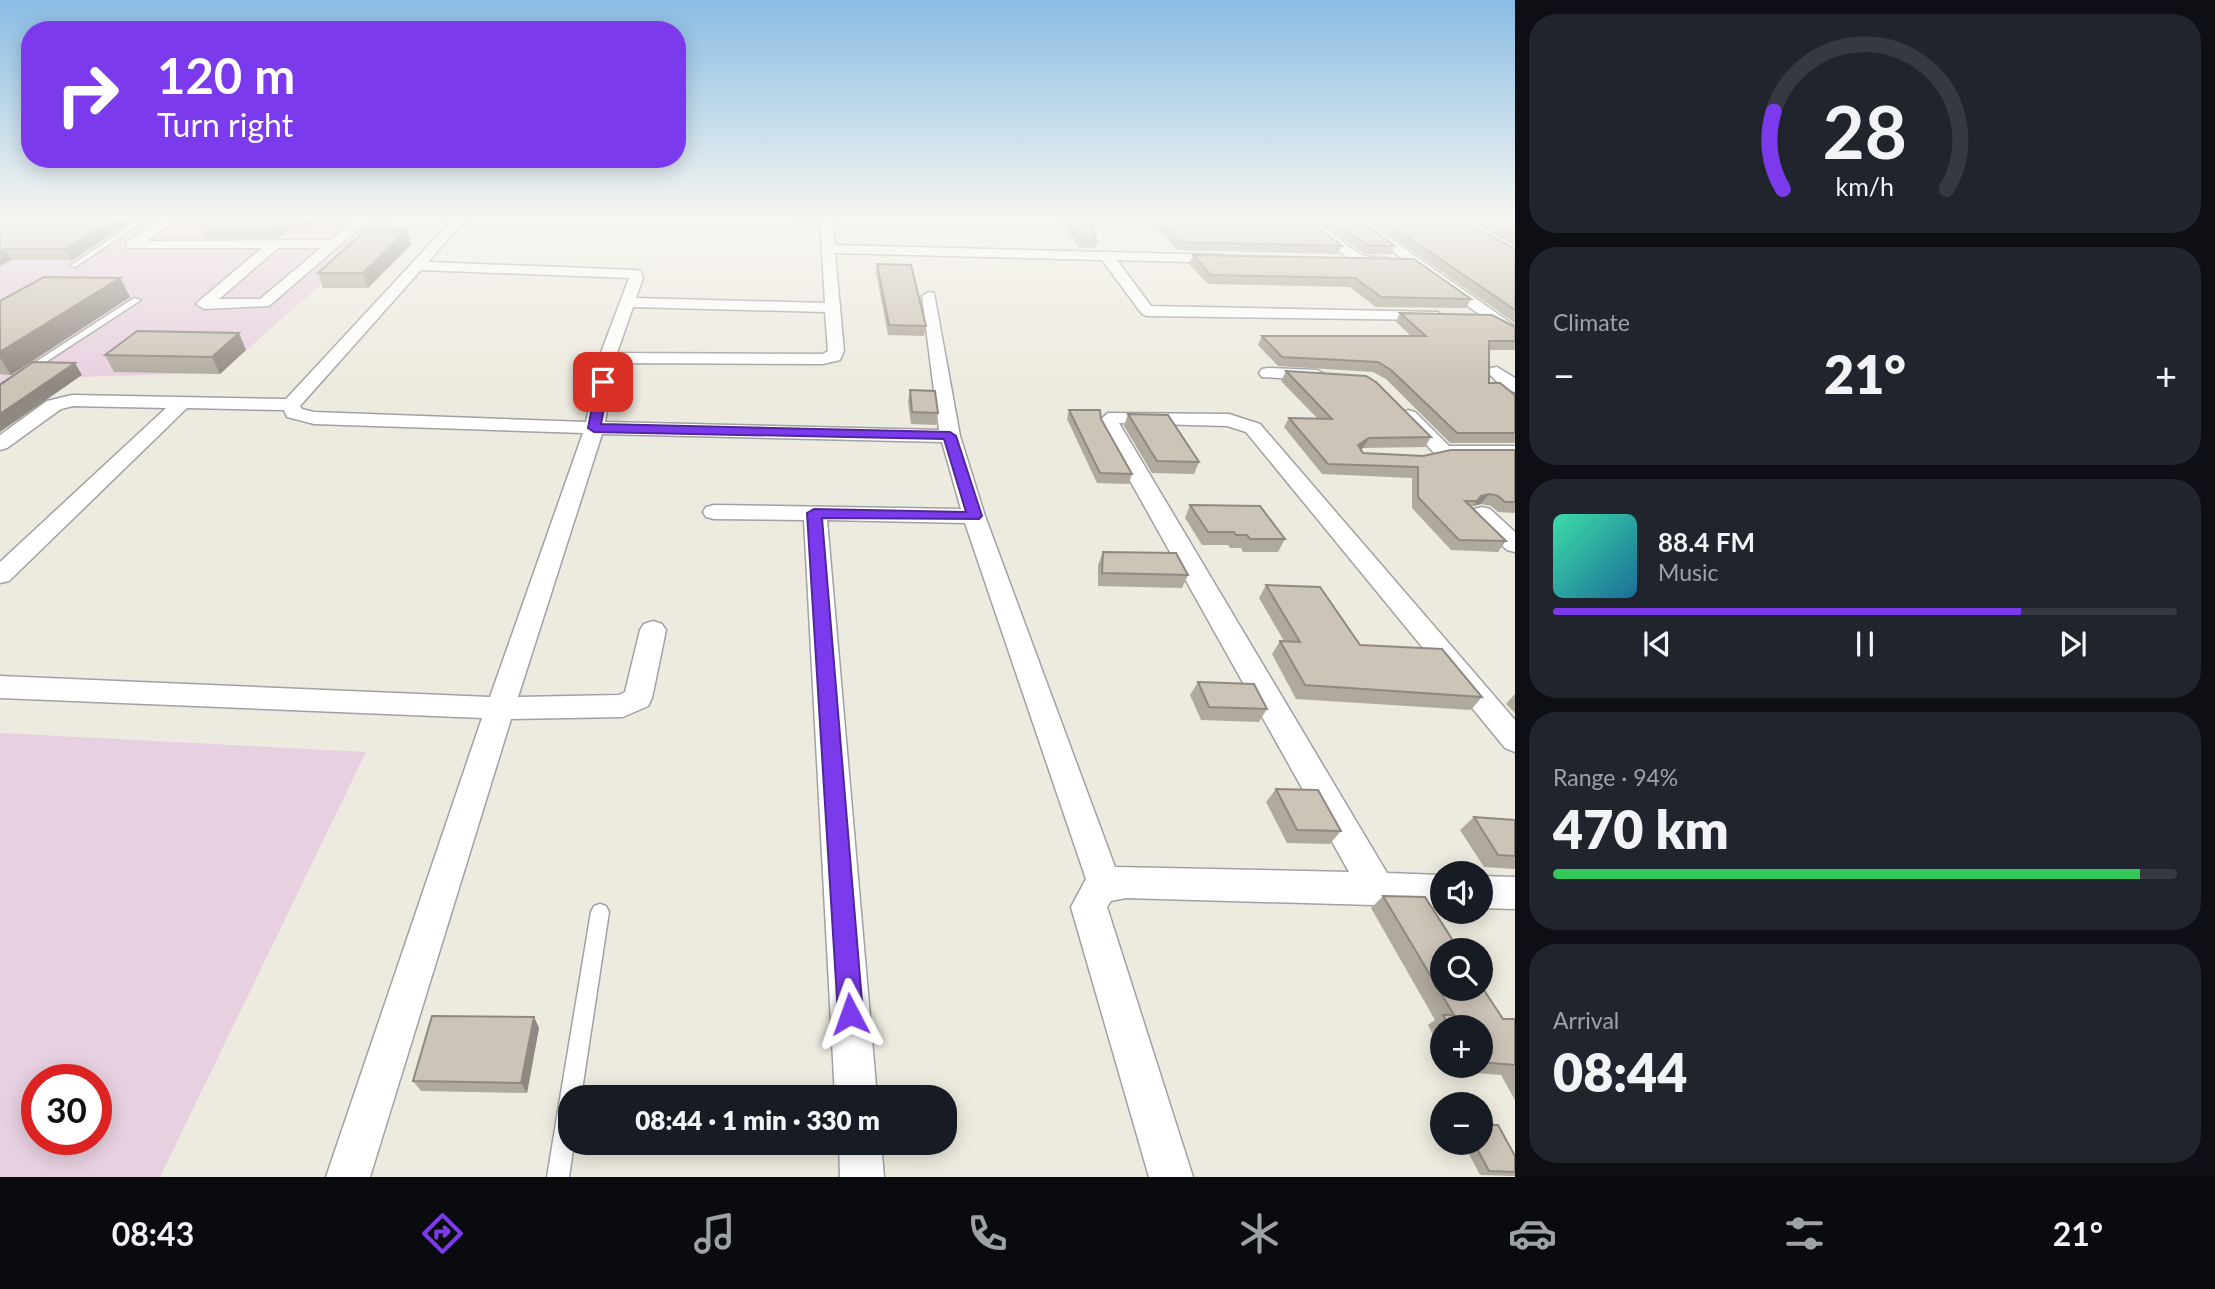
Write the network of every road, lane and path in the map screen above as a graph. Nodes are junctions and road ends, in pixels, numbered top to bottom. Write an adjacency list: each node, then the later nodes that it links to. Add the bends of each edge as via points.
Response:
1 (241, 273): 2 (street, via 204,304 264,303)
2 (300, 273)
3 (412, 273): 22 (street)
4 (631, 273): 10 (street, via 636,278)
5 (830, 273): 11 (street)
6 (1119, 273): 12 (street, via 1147,311)
7 (1429, 273): 12 (street)
8 (929, 296): 24 (street)
9 (137, 300): 19 (lane)
10 (628, 302): 11 (street); 14 (street)
11 (834, 308): 14 (street, via 836,351 823,359)
12 (1490, 316): 13 (street)
13 (1515, 333)
14 (607, 358): 23 (street)
15 (1497, 372): 18 (street)
16 (1268, 373): 17 (street)
17 (1334, 376)
18 (1515, 387)
19 (0, 389)
20 (184, 401): 22 (street); 25 (street, via 64,401); 34 (street)
21 (1397, 404): 26 (street)
22 (291, 405): 23 (street, via 294,413 314,418)
23 (594, 428): 24 (street); 37 (street)
24 (950, 436): 32 (street)
25 (0, 444)
26 (1444, 452): 27 (street); 28 (street)
27 (1515, 452)
28 (1418, 458)
29 (714, 512): 30 (street)
30 (814, 513): 32 (street); 46 (street)
31 (1482, 514): 33 (street)
32 (974, 516): 39 (street)
33 (1515, 545)
34 (0, 575)
35 (653, 630): 37 (street, via 638,698 623,706)
36 (0, 687): 37 (street)
37 (500, 708): 49 (street)
38 (1515, 740): 40 (street, via 1253,428 1229,420 1109,420)
39 (1104, 883): 40 (street); 52 (street, via 1095,890 1089,907)
40 (1377, 889): 41 (street)
41 (1430, 891)
42 (1493, 892): 43 (street)
43 (1515, 893)
44 (600, 912): 45 (lane)
45 (573, 1085)
46 (855, 1085)
47 (562, 1155): 50 (lane)
48 (861, 1155): 51 (street)
49 (348, 1177)
50 (558, 1177)
51 (862, 1177)
52 (1171, 1177)

